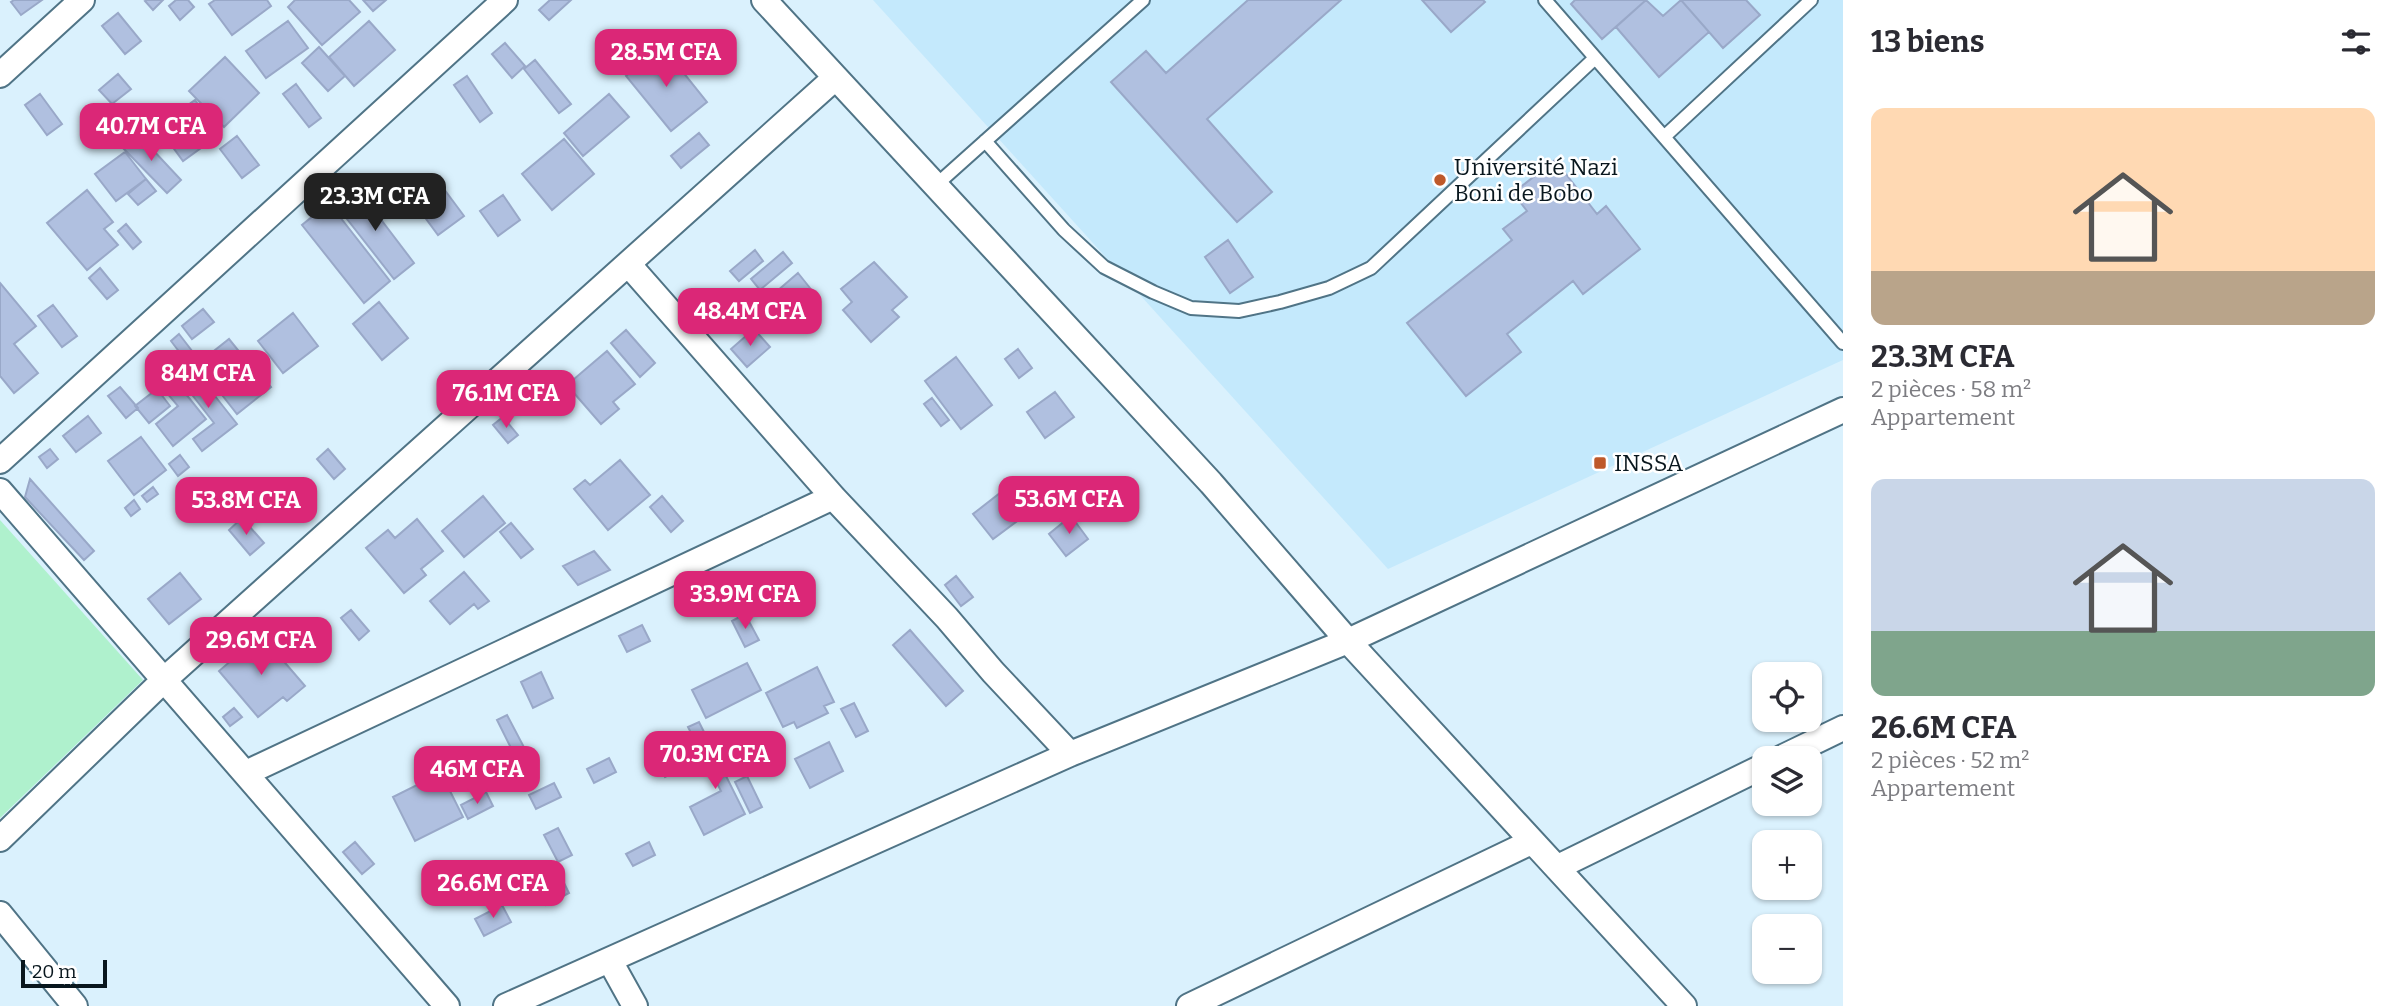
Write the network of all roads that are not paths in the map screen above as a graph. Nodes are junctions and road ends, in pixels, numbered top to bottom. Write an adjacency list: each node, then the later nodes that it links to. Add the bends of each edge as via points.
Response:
1 (82, 0): 8 (street)
2 (505, 0): 16 (street)
3 (764, 0): 9 (street)
4 (1143, 0): 11 (lane)
5 (1545, 0): 7 (lane)
6 (1811, 0): 10 (lane)
7 (1595, 58): 10 (lane); 11 (lane, via 1371,268 1329,288 1239,311 1191,308 1104,267 1064,230)
8 (0, 75)
9 (835, 78): 12 (street); 13 (street)
10 (1664, 137): 14 (lane)
11 (985, 141): 12 (lane)
12 (935, 186): 19 (street, via 1211,483)
13 (629, 265): 18 (street); 20 (street)
14 (1843, 343)
15 (1843, 410): 19 (street)
16 (0, 461)
17 (0, 491): 20 (street)
18 (833, 497): 23 (street); 25 (street)
19 (1349, 641): 23 (street); 27 (street)
20 (164, 679): 25 (street); 26 (street)
21 (1843, 728): 22 (street)
22 (1806, 746)
23 (1070, 754): 30 (street)
24 (1752, 772): 28 (street)
25 (246, 774): 32 (street)
26 (0, 839)
27 (1531, 842): 28 (street); 35 (street)
28 (1558, 867): 36 (street)
29 (0, 914): 31 (street)
30 (610, 961): 33 (street); 34 (street)
31 (75, 1006)
32 (447, 1006)
33 (506, 1006)
34 (635, 1006)
35 (1189, 1006)
36 (1684, 1006)

